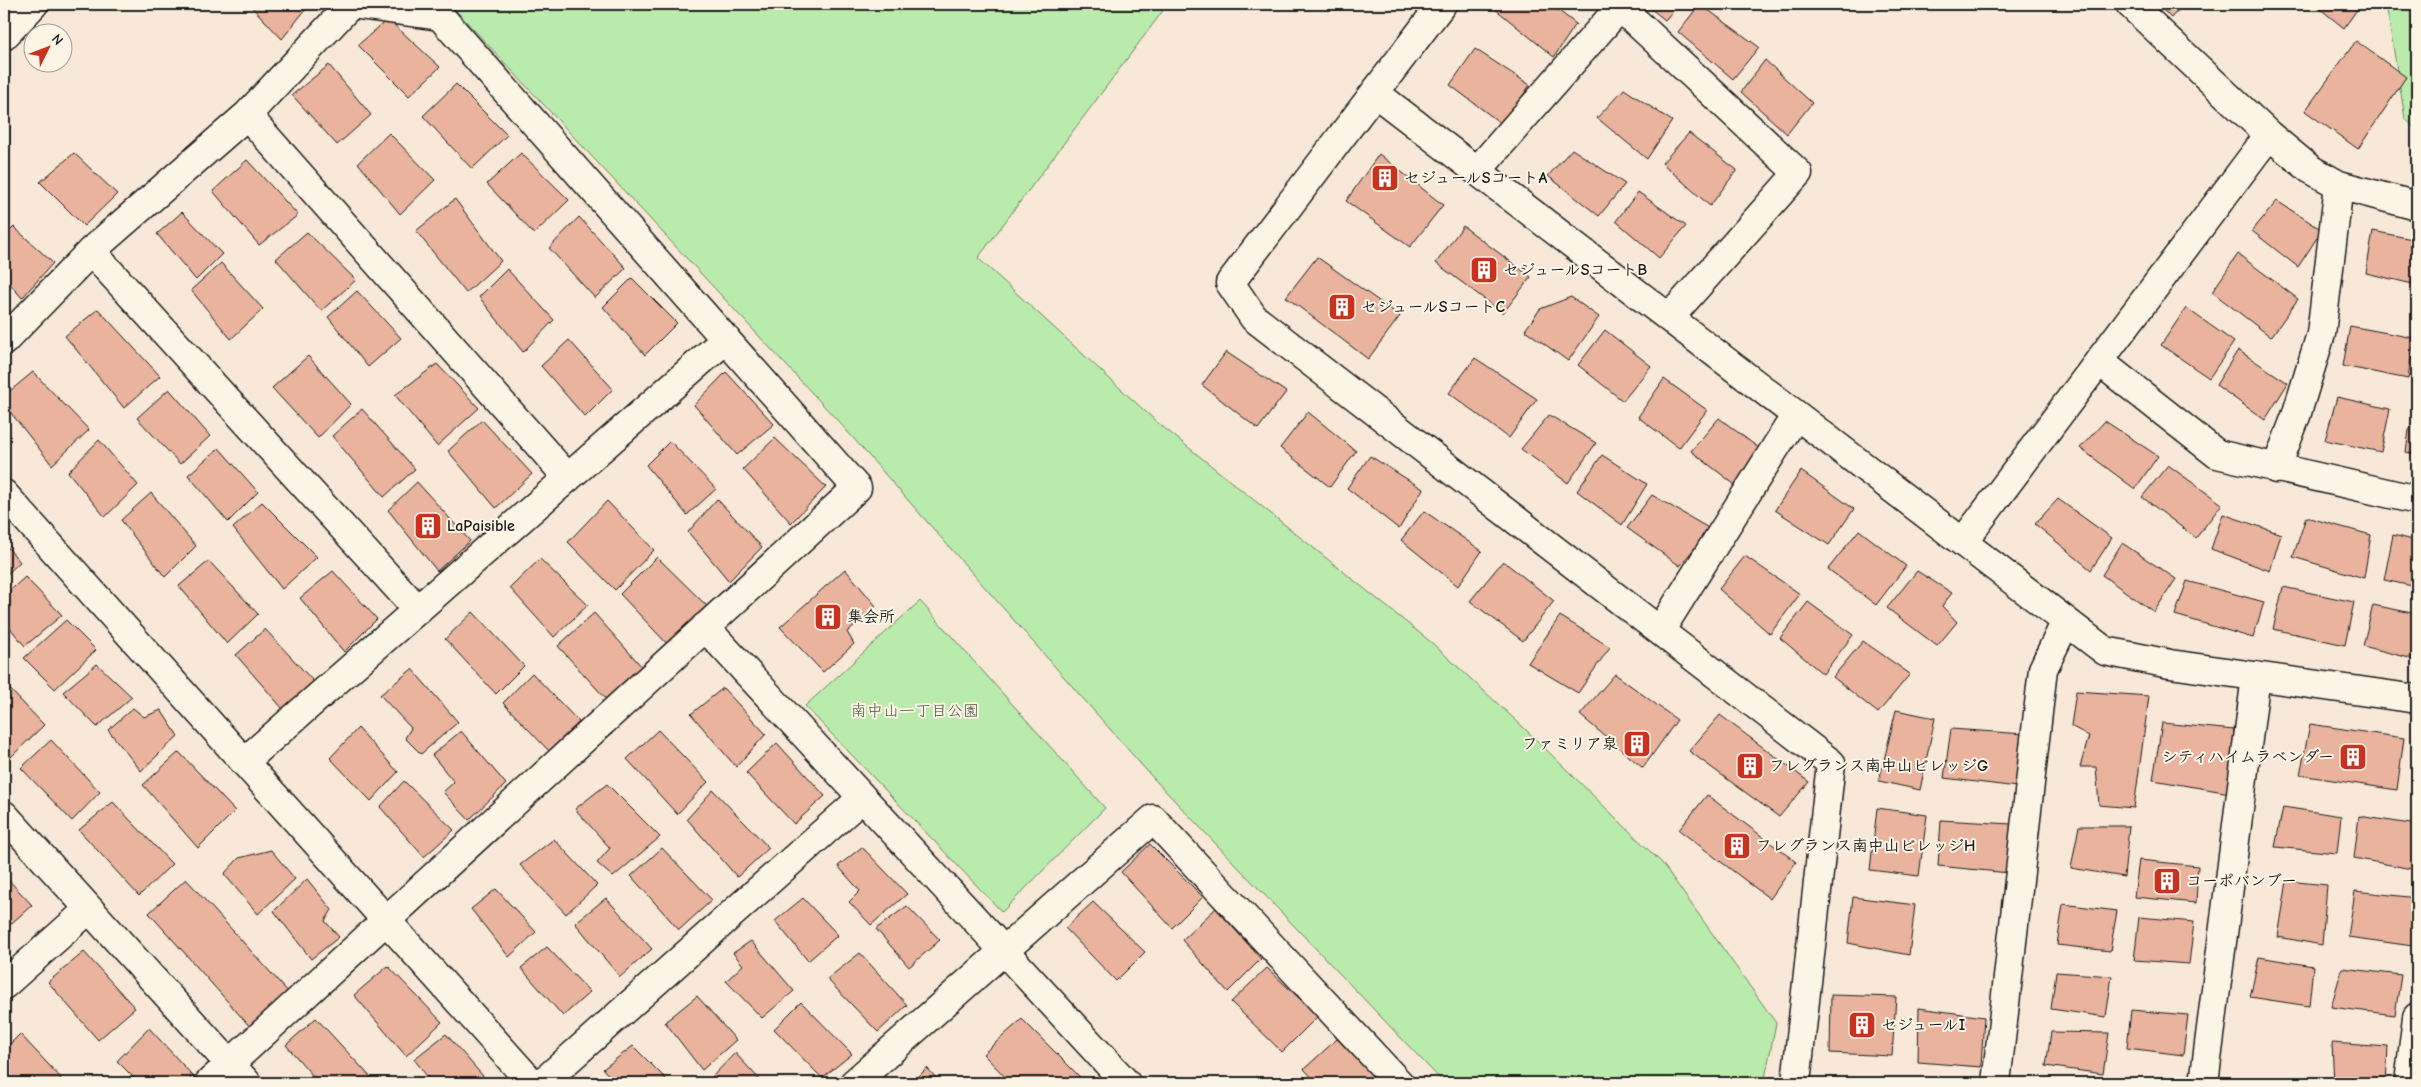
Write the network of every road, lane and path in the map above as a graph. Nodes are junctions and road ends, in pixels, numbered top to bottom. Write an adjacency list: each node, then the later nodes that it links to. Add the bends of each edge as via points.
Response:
1 (34, 4): 4 (street)
2 (1442, 4): 5 (street)
3 (2130, 4): 7 (street)
4 (4, 36)
5 (1375, 93): 8 (street); 25 (street, via 1230,283 1254,318)
6 (248, 115): 11 (street); 13 (street, via 351,4 440,16); 18 (street)
7 (2269, 135): 9 (street, via 2310,169); 15 (street)
8 (1477, 171): 12 (street); 12 (street, via 1620,6 1798,173)
9 (2339, 185): 10 (street); 17 (street, via 2321,334)
10 (2417, 206)
11 (91, 251): 14 (street); 22 (street)
12 (1669, 318): 16 (street)
13 (726, 339): 18 (street); 24 (street, via 857,488)
14 (4, 341)
15 (2099, 360): 17 (street, via 2217,454); 21 (street)
16 (1796, 415): 21 (street); 25 (street)
17 (2276, 469): 20 (street)
18 (568, 478): 22 (street)
19 (4, 494): 28 (street)
20 (2417, 500)
21 (1963, 542): 23 (street)
22 (418, 610): 28 (street)
23 (2066, 621): 26 (street, via 2105,651); 44 (street, via 2043,669)
24 (705, 627): 29 (street); 32 (street)
25 (1660, 631): 43 (street, via 1832,763)
26 (2256, 676): 27 (street); 45 (street)
27 (2417, 698)
28 (244, 762): 32 (street)
29 (862, 798): 33 (street); 39 (street)
30 (4, 815): 31 (street)
31 (89, 909): 34 (street); 36 (street)
32 (386, 920): 36 (street); 38 (street)
33 (1004, 951): 40 (street); 41 (street); 42 (street, via 1153,819)
34 (4, 985)
35 (2417, 1017): 46 (street)
36 (238, 1074): 37 (street)
37 (209, 1083)
38 (532, 1083)
39 (542, 1083)
40 (854, 1083)
41 (1126, 1083)
42 (1399, 1083)
43 (1796, 1083)
44 (1996, 1083)
45 (2204, 1083)
46 (2409, 1083)

